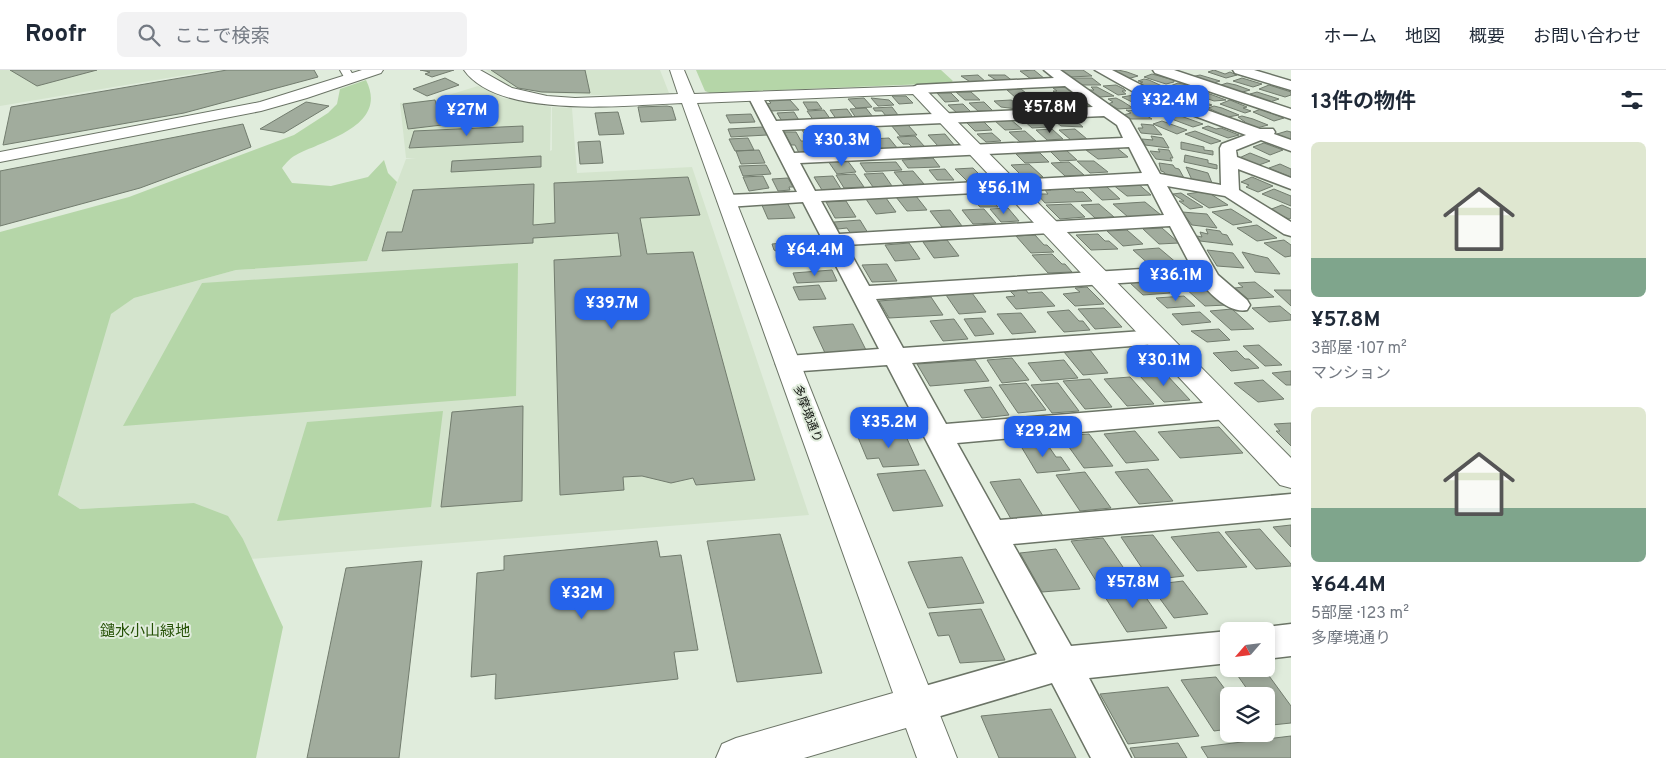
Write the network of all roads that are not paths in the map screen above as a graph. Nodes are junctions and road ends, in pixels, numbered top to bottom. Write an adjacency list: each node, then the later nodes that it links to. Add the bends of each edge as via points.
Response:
1 (376, 70): 26 (street, via 253,108)
2 (471, 70): 16 (street, via 496,88 554,101 600,103)
3 (677, 70): 16 (street, 多摩境通り)
4 (1010, 70): 11 (street)
5 (1051, 70): 10 (street)
6 (1102, 70): 22 (street, via 1146,93)
7 (1160, 70): 18 (street)
8 (1240, 70): 12 (street)
9 (953, 76): 13 (street)
10 (1068, 82): 11 (street); 17 (street)
11 (1028, 84): 13 (street)
12 (1291, 86)
13 (965, 87): 14 (street)
14 (917, 89): 15 (street); 19 (street)
15 (755, 96): 16 (street); 21 (street)
16 (688, 98): 34 (street, 多摩境通り)
17 (1108, 112): 19 (street); 23 (street, via 1123,122)
18 (1291, 114)
19 (946, 119): 21 (street); 25 (street)
20 (1291, 123): 22 (street)
21 (771, 126): 27 (street)
22 (1260, 135): 24 (street); 28 (street, via 1228,148)
23 (1134, 142): 25 (street); 29 (street)
24 (1291, 146)
25 (975, 149): 27 (street); 31 (street)
26 (0, 157)
27 (788, 158): 33 (street)
28 (1228, 159): 30 (street); 32 (street)
29 (1153, 178): 31 (street); 32 (street); 35 (street)
30 (1291, 184)
31 (1010, 185): 33 (street); 36 (street)
32 (1230, 192): 37 (street)
33 (809, 196): 34 (street); 38 (street)
34 (727, 201): 45 (street, 多摩境通り)
35 (1177, 220): 36 (street); 39 (street)
36 (1050, 227): 38 (street); 40 (street)
37 (1291, 230)
38 (832, 240): 41 (street)
39 (1204, 271): 40 (street); 42 (street)
40 (1099, 277): 41 (street); 43 (street)
41 (861, 293): 44 (street)
42 (1239, 305)
43 (1156, 337): 44 (street); 46 (street)
44 (895, 356): 45 (street); 47 (street)
45 (788, 364): 55 (street, 多摩境通り)
46 (1227, 410): 47 (street); 48 (street)
47 (938, 435): 50 (street)
48 (1291, 477)
49 (1291, 506): 50 (street)
50 (991, 533): 54 (street)
51 (1291, 640): 52 (street)
52 (1275, 642)
53 (1220, 648): 54 (street)
54 (1061, 664): 55 (street); 58 (street)
55 (917, 705): 56 (street); 57 (street, 多摩境通り)
56 (736, 758)
57 (937, 758)
58 (1112, 758)

